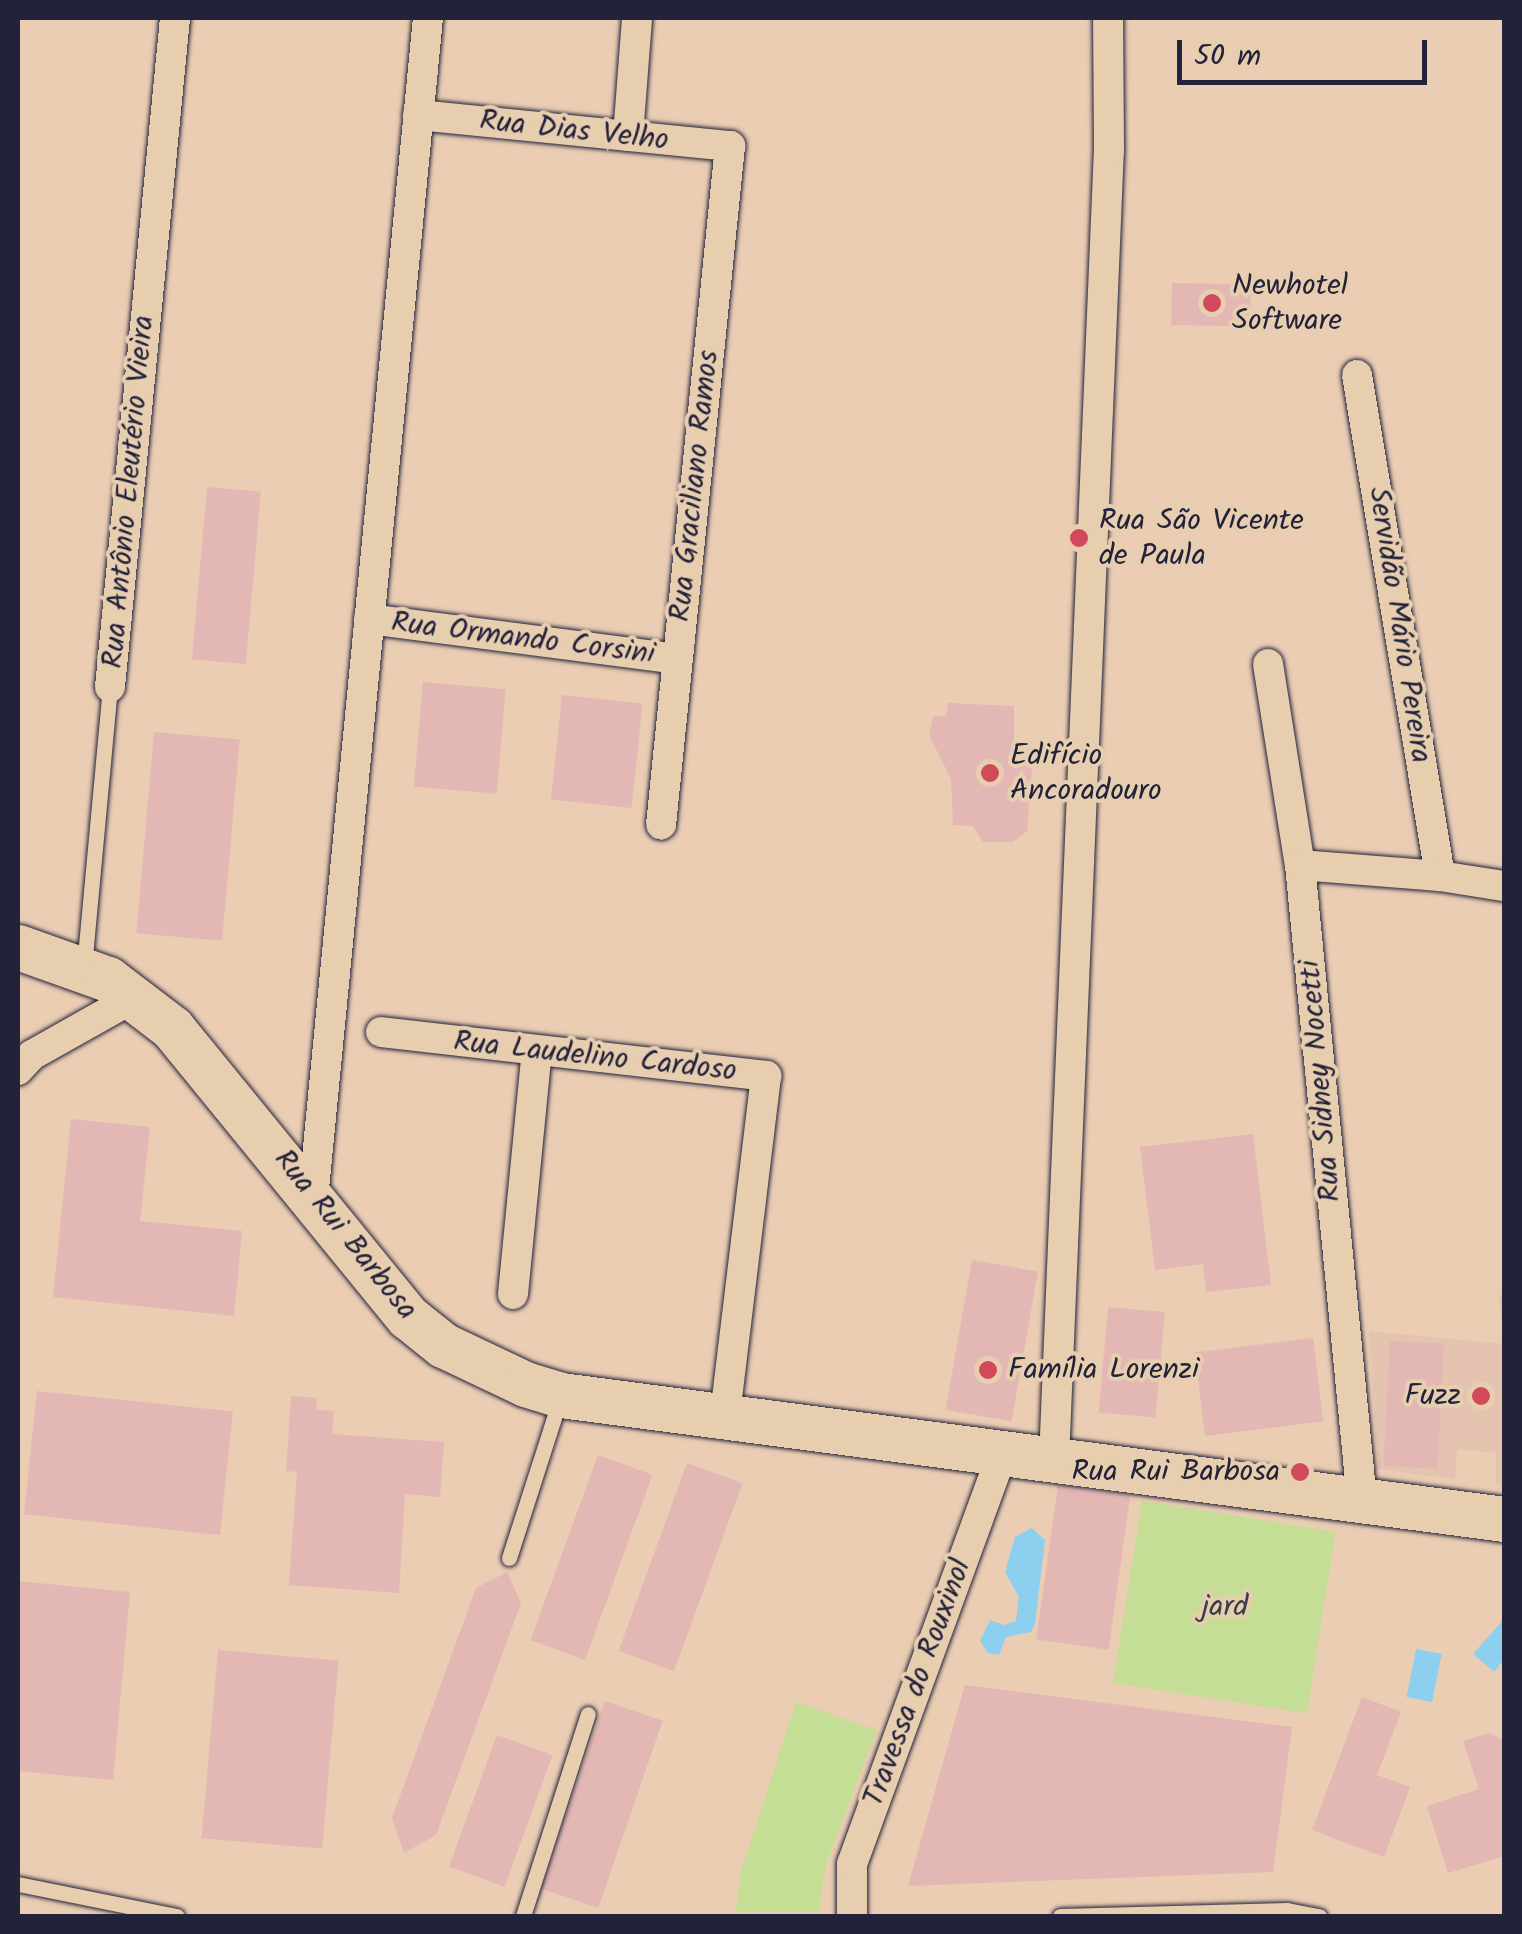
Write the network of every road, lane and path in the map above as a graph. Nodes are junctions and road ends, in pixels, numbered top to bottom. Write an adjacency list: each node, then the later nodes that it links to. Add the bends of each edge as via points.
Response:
1 (174, 18): 12 (street, Rua Antônio Eleutério Vieira)
2 (428, 18): 5 (street)
3 (638, 18): 6 (street)
4 (1108, 18): 28 (street, via 1109,150)
5 (418, 116): 6 (street, Rua Dias Velho); 9 (street)
6 (628, 136): 7 (street, Rua Dias Velho)
7 (730, 146): 10 (street, Rua Graciliano Ramos)
8 (1358, 375): 15 (street, Servidão Mário Pereira)
9 (369, 619): 10 (street, Rua Ormando Corsini); 23 (street)
10 (678, 659): 13 (street, Rua Graciliano Ramos)
11 (1268, 664): 14 (street, Rua Sidney Nocetti)
12 (110, 687): 18 (lane, Rua Antônio Eleutério Vieira)
13 (661, 825)
14 (1300, 865): 15 (street); 29 (street, Rua Sidney Nocetti)
15 (1440, 876): 16 (street)
16 (1504, 886)
17 (18, 947): 18 (main road, Rua Rui Barbosa)
18 (84, 967): 19 (main road, Rua Rui Barbosa)
19 (135, 997): 22 (street, via 32,1054); 23 (main road, Rua Rui Barbosa, via 205,1063)
20 (381, 1032): 21 (street, Rua Laudelino Cardoso)
21 (537, 1051): 24 (street); 26 (street, Rua Laudelino Cardoso, via 766,1076)
22 (18, 1070)
23 (314, 1198): 25 (main road, Rua Rui Barbosa, via 408,1317 442,1345)
24 (512, 1294)
25 (561, 1395): 26 (main road, Rua Rui Barbosa); 31 (lane)
26 (725, 1416): 27 (main road, Rua Rui Barbosa)
27 (1002, 1453): 28 (main road, Rua Rui Barbosa); 36 (street, Travessa do Rouxinol, via 852,1864)
28 (1054, 1460): 29 (main road, Rua Rui Barbosa)
29 (1362, 1501): 30 (main road, Rua Rui Barbosa)
30 (1504, 1519)
31 (508, 1558)
32 (588, 1714): 35 (lane)
33 (18, 1884): 34 (lane)
34 (177, 1916)
35 (523, 1916)
36 (852, 1916)
37 (1060, 1916): 38 (lane, via 1288,1910)
38 (1319, 1916)

